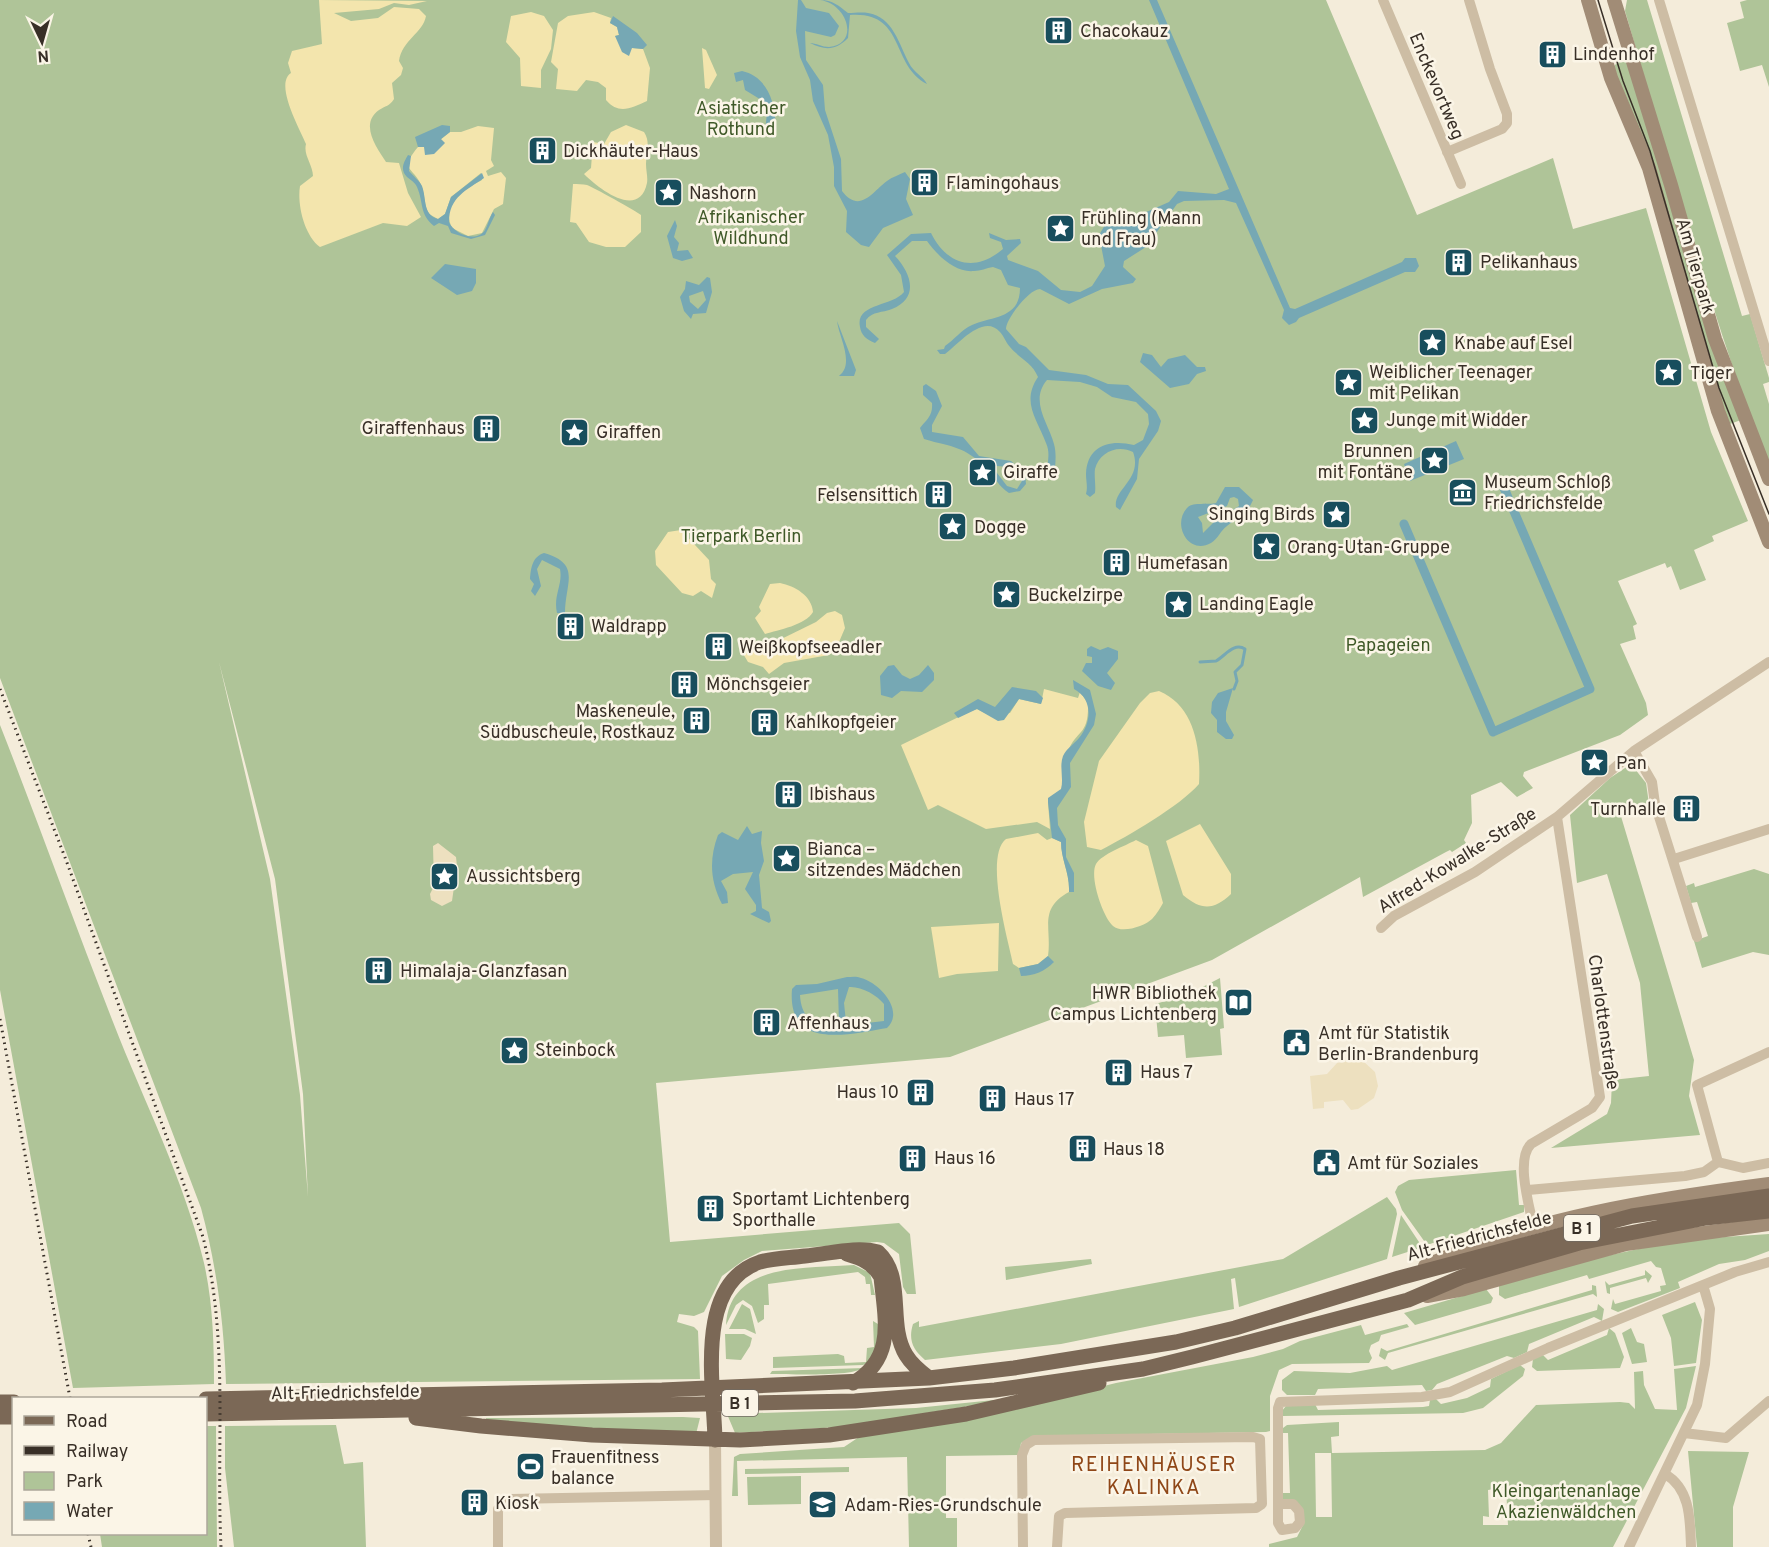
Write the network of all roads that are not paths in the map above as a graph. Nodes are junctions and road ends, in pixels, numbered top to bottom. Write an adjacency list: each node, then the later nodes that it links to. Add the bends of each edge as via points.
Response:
1 (1383, 0): 6 (street, Enckevortweg)
2 (1469, 0): 6 (street, via 1507,123 1502,129)
3 (1588, 0): 11 (main road, Am Tierpark, via 1611,78 1649,168 1718,411)
4 (1614, 0): 10 (main road, Am Tierpark, via 1722,359)
5 (1659, 0): 8 (street, via 1719,204)
6 (1447, 152): 7 (street, Enckevortweg)
7 (1461, 184)
8 (1765, 330): 9 (street)
9 (1769, 361)
10 (1769, 479)
11 (1769, 542)
12 (1769, 662): 13 (street, Alfred-Kowalke-Straße)
13 (1634, 751): 14 (street, Alfred-Kowalke-Straße); 16 (street, via 1652,782 1655,804)
14 (1557, 817): 17 (street, Alfred-Kowalke-Straße, via 1475,872 1394,916); 23 (street, Charlottenstraße, via 1600,1097 1592,1108 1529,1146 1523,1160)
15 (1769, 829): 16 (street)
16 (1674, 859): 18 (street)
17 (1381, 928)
18 (1697, 937)
19 (1769, 1052): 20 (street, via 1697,1085)
20 (1718, 1162): 21 (street, via 1743,1168); 23 (street, Alt-Friedrichsfelde, via 1704,1172 1685,1176)
21 (1769, 1163)
22 (1769, 1184): 27 (main road, Alt-Friedrichsfelde, via 1612,1208)
23 (1528, 1190): 27 (street, Charlottenstraße)
24 (1769, 1196): 30 (main road, Alt-Friedrichsfelde / B 1, via 1632,1216)
25 (1769, 1210): 32 (main road, Alt-Friedrichsfelde / B 1, via 1686,1221 1579,1243 1462,1277)
26 (1769, 1224): 32 (main road, via 1626,1244 1464,1289)
27 (1534, 1228): 30 (main road, Alt-Friedrichsfelde, via 1453,1254)
28 (844, 1253): 34 (main road, via 868,1249 886,1260 902,1346 917,1368); 35 (main road, via 864,1259 881,1277 886,1341 864,1377); 41 (main road, via 771,1260 749,1267 722,1294 713,1331)
29 (1769, 1262): 31 (street)
30 (1398, 1278): 34 (main road, B 1, via 1285,1315 1176,1342)
31 (1703, 1285): 40 (street, via 1710,1309 1705,1364 1697,1405); 44 (street, via 1450,1392 1422,1397 1280,1402)
32 (1408, 1300): 33 (main road, B 1)
33 (1143, 1369): 38 (main road, Alt-Friedrichsfelde / B 1, via 995,1390 855,1401); 41 (main road, via 1085,1387 966,1414 829,1435)
34 (930, 1378): 35 (main road, B 1)
35 (852, 1383): 36 (main road, B 1, via 650,1391)
36 (207, 1399)
37 (1769, 1401): 40 (street, via 1726,1438)
38 (386, 1412): 39 (main road, Alt-Friedrichsfelde / B 1); 41 (main road, via 481,1426)
39 (207, 1414)
40 (1684, 1433): 42 (street)
41 (715, 1440): 43 (street)
42 (1665, 1474): 49 (street); 50 (street, via 1687,1500)
43 (716, 1495): 45 (street, via 511,1499 498,1509); 46 (street)
44 (1278, 1503)
45 (498, 1547)
46 (716, 1547)
47 (1023, 1547): 48 (street, via 1022,1455 1026,1445 1034,1440 1260,1439 1262,1504 1256,1508 1065,1513 1059,1516)
48 (1057, 1547)
49 (1629, 1547)
50 (1692, 1547)

